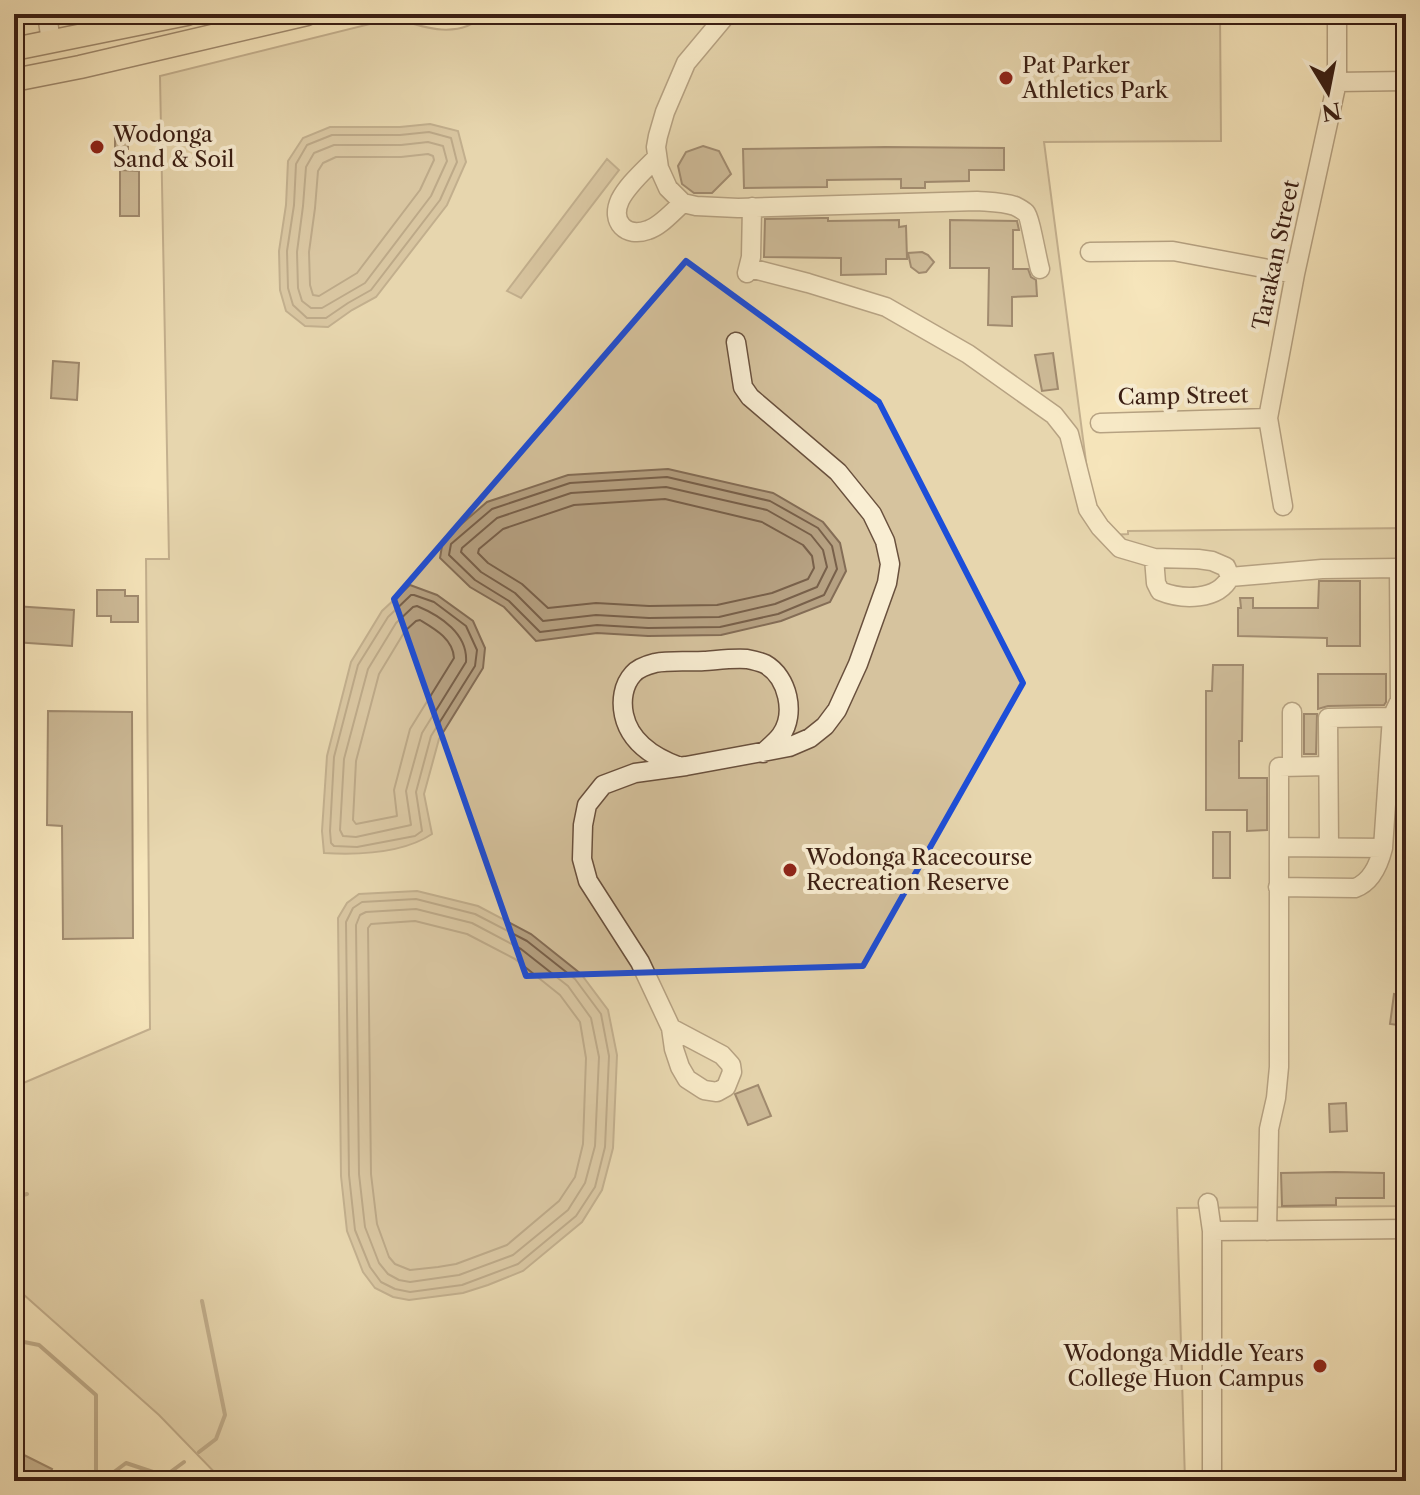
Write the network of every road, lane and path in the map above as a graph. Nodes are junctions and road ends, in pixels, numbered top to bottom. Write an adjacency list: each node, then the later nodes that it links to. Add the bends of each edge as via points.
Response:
1 (47, 14): 6 (street)
2 (187, 14): 6 (main road)
3 (307, 14): 8 (main road)
4 (727, 14): 11 (street, via 678,77 658,136)
5 (1337, 14): 10 (street, Tarakan Street)
6 (51, 42): 7 (main road)
7 (14, 49)
8 (14, 80)
9 (1406, 81): 10 (street)
10 (1337, 82): 16 (street, Tarakan Street)
11 (657, 157): 12 (street, via 668,188); 12 (street, via 624,192 617,207 618,223 646,231)
12 (683, 203): 13 (street)
13 (752, 207): 15 (street, via 1007,204 1027,213); 21 (street, via 748,270 886,307 968,354 1054,415 1069,434 1088,509 1100,527 1120,548)
14 (1090, 252): 16 (street, via 1173,251)
15 (1040, 269)
16 (1295, 274): 18 (street, Tarakan Street)
17 (736, 342): 25 (street, via 743,387 838,472 872,514 890,564 858,664 837,710 810,738)
18 (1268, 418): 19 (street, Camp Street); 20 (street, Tarakan Street)
19 (1100, 423)
20 (1283, 506)
21 (1154, 558): 22 (street, via 1212,561 1226,567); 22 (street, via 1160,591 1173,596 1212,593 1225,587)
22 (1230, 577): 24 (street, via 1399,568)
23 (1292, 712): 28 (street)
24 (1399, 716): 26 (street, via 1328,718); 31 (street)
25 (763, 753): 27 (street); 27 (street, via 781,735 789,709 783,686 765,665 750,659 641,667 623,694 628,727 645,749)
26 (1328, 766): 28 (street); 30 (street)
27 (680, 767): 33 (street, via 635,773 603,785 587,805 583,825 582,859 588,881 640,962)
28 (1292, 767): 29 (street, via 1279,767)
29 (1279, 847): 30 (street); 32 (street)
30 (1329, 847): 31 (street)
31 (1383, 848): 32 (street, via 1380,862 1362,886)
32 (1278, 887): 37 (street, via 1279,1067 1269,1129)
33 (671, 1028)
34 (1208, 1203): 36 (street)
35 (1406, 1229): 37 (street)
36 (1212, 1231): 37 (street); 38 (street)
37 (1267, 1231)
38 (1212, 1481)

